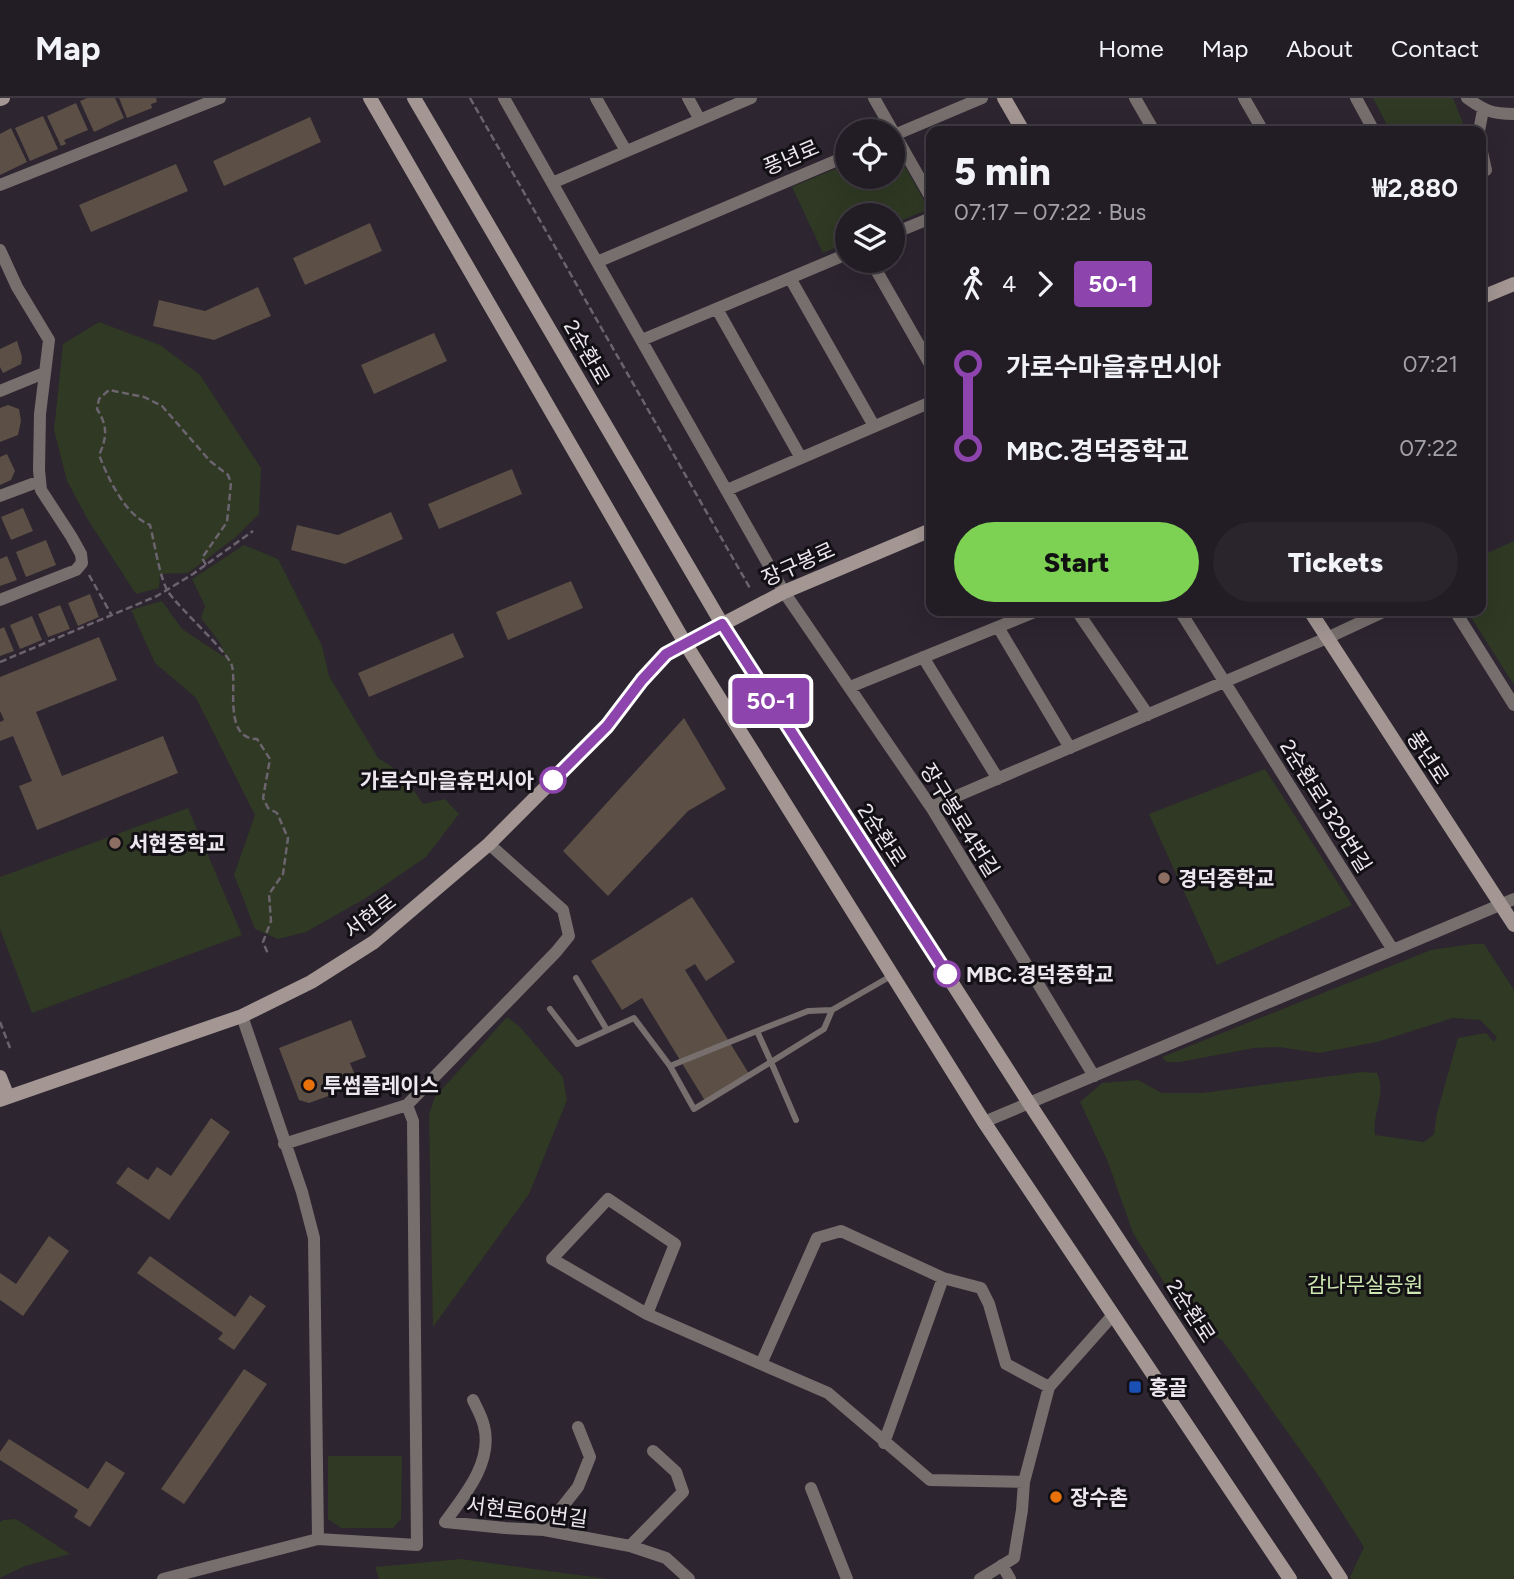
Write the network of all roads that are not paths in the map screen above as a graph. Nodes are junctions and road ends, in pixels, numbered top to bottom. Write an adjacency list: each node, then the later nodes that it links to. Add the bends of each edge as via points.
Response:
1 (220, 98): 29 (street)
2 (370, 98): 65 (street)
3 (414, 98): 62 (street, 2순환로)
4 (504, 98): 28 (street, 장구봉로4번길)
5 (596, 98): 25 (street)
6 (688, 98): 18 (street)
7 (751, 98): 18 (street)
8 (874, 98): 17 (street)
9 (982, 98): 24 (street)
10 (1004, 98): 19 (street)
11 (1135, 98): 20 (street)
12 (1244, 98): 21 (street)
13 (1356, 98): 22 (street)
14 (1467, 98): 15 (street)
15 (1483, 110): 16 (street); 23 (street)
16 (1514, 114)
17 (885, 119)
18 (700, 120): 25 (street)
19 (1020, 126)
20 (1151, 126)
21 (1260, 126)
22 (1371, 126)
23 (1480, 126)
24 (905, 131)
25 (626, 151): 28 (street)
26 (905, 154): 30 (street)
27 (835, 161): 35 (street, 풍년로)
28 (552, 183): 35 (street, 장구봉로4번길)
29 (0, 185)
30 (926, 190)
31 (926, 220): 32 (street)
32 (905, 229)
33 (0, 250): 38 (street)
34 (835, 259): 37 (street)
35 (597, 262): 43 (street, 장구봉로4번길)
36 (878, 273): 44 (street)
37 (790, 278): 42 (street); 48 (street)
38 (14, 281): 40 (street); 45 (street, via 49,340)
39 (1514, 284): 41 (street)
40 (0, 286)
41 (1486, 296)
42 (717, 309): 43 (street); 49 (street)
43 (642, 340): 51 (street, 장구봉로4번길)
44 (926, 357)
45 (44, 373): 46 (street); 50 (street)
46 (0, 391)
47 (926, 407): 48 (street)
48 (874, 426): 49 (street)
49 (801, 458): 51 (street)
50 (40, 481): 52 (street); 55 (street, via 82,563 76,570)
51 (727, 490): 54 (street, 장구봉로4번길)
52 (0, 496)
53 (926, 532): 54 (street, 장구봉로)
54 (784, 592): 62 (street, 장구봉로); 68 (street, 장구봉로4번길)
55 (0, 600)
56 (1025, 616): 63 (street)
57 (1080, 616): 70 (street)
58 (1183, 616): 67 (street, 2순환로1329번길)
59 (1313, 616): 64 (street, 풍년로)
60 (1374, 616): 64 (street)
61 (1458, 616): 69 (street)
62 (722, 624): 65 (street, 장구봉로); 90 (street, 2순환로)
63 (998, 627): 66 (street); 71 (street)
64 (1327, 638): 67 (street); 75 (street, 풍년로)
65 (685, 643): 74 (street, 서현로, via 666,654 607,726); 78 (street)
66 (923, 657): 68 (street); 72 (street)
67 (1226, 682): 70 (street); 77 (street, 2순환로1329번길)
68 (849, 687): 73 (street, 장구봉로4번길)
69 (1514, 705)
70 (1148, 715): 71 (street)
71 (1070, 748): 72 (street)
72 (998, 779): 73 (street)
73 (931, 807): 87 (street, 장구봉로4번길)
74 (489, 844): 82 (street, 서현로, via 374,942 311,982); 91 (street, via 564,909 569,936)
75 (1507, 902): 76 (street, 풍년로); 77 (street)
76 (1514, 925)
77 (1393, 950): 87 (street)
78 (892, 975): 81 (lane); 93 (street)
79 (576, 978): 83 (lane)
80 (550, 1009): 83 (lane, via 577,1044)
81 (832, 1010): 84 (lane, via 808,1011); 85 (lane, via 824,1028)
82 (242, 1016): 89 (street, 서현로); 94 (street)
83 (607, 1030): 86 (lane, via 634,1018)
84 (757, 1031): 85 (lane); 86 (lane)
85 (771, 1062): 86 (lane, via 694,1109); 92 (lane)
86 (670, 1066)
87 (1094, 1076): 90 (street)
88 (0, 1077): 89 (street)
89 (4, 1099)
90 (1030, 1103): 93 (street); 116 (street, 2순환로)
91 (407, 1105): 94 (street); 107 (street, via 413,1121 417,1545)
92 (796, 1120)
93 (984, 1122): 97 (street)
94 (284, 1144): 107 (street, via 314,1238)
95 (943, 1278): 98 (street, via 841,1231 817,1238); 99 (street, via 981,1289 1006,1364); 102 (street)
96 (647, 1314): 96 (street, via 552,1258 608,1199 675,1244); 98 (street)
97 (1113, 1315): 99 (street); 115 (street)
98 (761, 1364): 102 (street, via 828,1393)
99 (1049, 1387): 104 (street)
100 (473, 1400): 106 (street, 서현로60번길, via 484,1424 485,1458 445,1521)
101 (578, 1427): 106 (street, via 590,1457 578,1487)
102 (884, 1443): 104 (street, via 930,1480)
103 (653, 1451): 108 (street, via 676,1472 683,1492)
104 (1024, 1482): 109 (street, via 1014,1558)
105 (811, 1489): 112 (street)
106 (544, 1530): 108 (street, 서현로60번길)
107 (318, 1539): 110 (street)
108 (630, 1546): 111 (street, 서현로60번길, via 666,1558)
109 (1002, 1565): 113 (street); 114 (street)
110 (163, 1579)
111 (689, 1579)
112 (847, 1579)
113 (980, 1579)
114 (1010, 1579)
115 (1290, 1579)
116 (1341, 1579)

